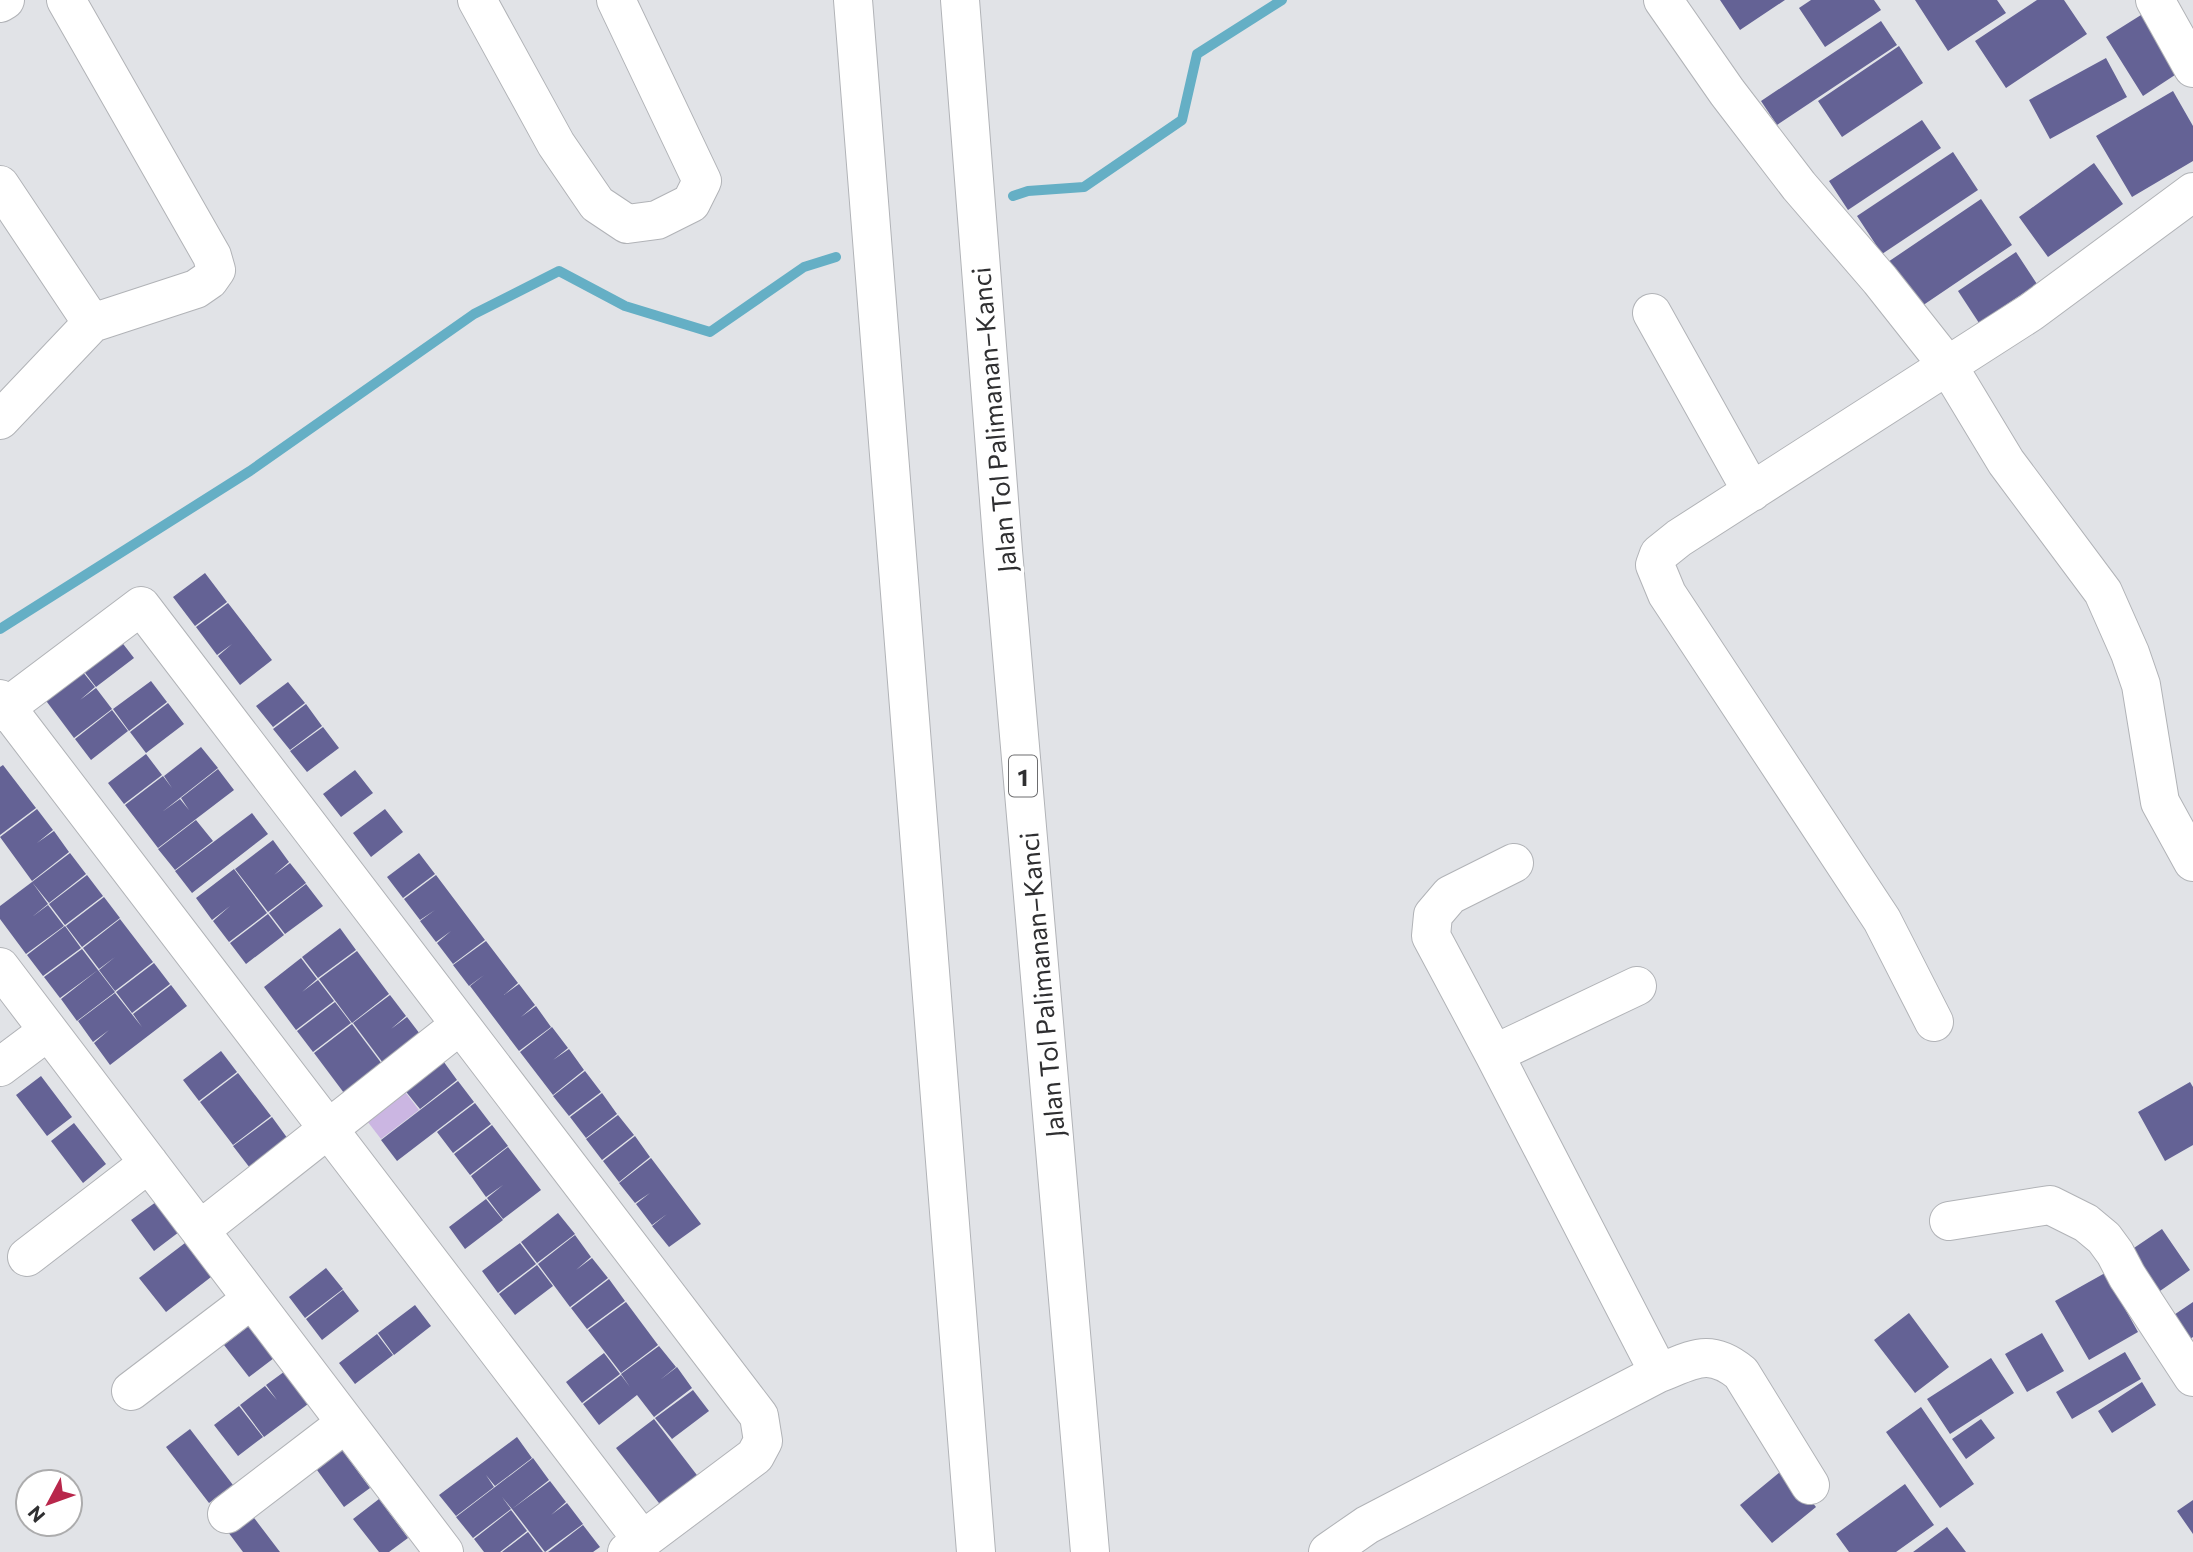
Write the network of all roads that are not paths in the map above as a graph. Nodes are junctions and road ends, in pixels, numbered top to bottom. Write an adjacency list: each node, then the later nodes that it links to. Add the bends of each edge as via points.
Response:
1 (5, 0): 9 (main road)
2 (66, 0): 14 (main road, via 216,270 196,289)
3 (477, 0): 4 (main road, via 555,144 597,204 627,224 657,220 691,203 702,181)
4 (616, 0)
5 (853, 0): 42 (main road)
6 (960, 0): 43 (main road, Jalan Tol Palimanan–Kanci / 1)
7 (1663, 0): 15 (main road, via 1791,176)
8 (2155, 0): 10 (main road)
9 (0, 3)
10 (2193, 68)
11 (0, 185): 14 (main road)
12 (2193, 192): 15 (main road, via 2031,312)
13 (1651, 313): 17 (main road)
14 (92, 323): 16 (main road)
15 (1948, 366): 17 (main road); 19 (main road, via 2006,462 2103,592 2141,685 2160,802)
16 (0, 420)
17 (1752, 492): 23 (main road, via 1679,538 1659,554 1655,565 1667,594 1882,920)
18 (2, 706): 24 (main road, via 141,606); 28 (main road)
19 (2193, 862)
20 (1514, 863): 26 (main road, via 1450,895 1433,915 1431,936)
21 (0, 967): 25 (main road)
22 (1637, 986): 26 (main road)
23 (1934, 1023)
24 (460, 1024): 28 (main road); 40 (main road, via 759,1416 763,1441 755,1456)
25 (48, 1031): 27 (main road); 29 (main road)
26 (1493, 1054): 34 (main road)
27 (0, 1067)
28 (328, 1128): 31 (main road); 40 (main road)
29 (149, 1164): 31 (main road); 32 (main road)
30 (1949, 1221): 35 (main road, via 2050,1205 2086,1223 2115,1253)
31 (200, 1230): 33 (main road)
32 (27, 1257)
33 (252, 1299): 36 (main road); 37 (main road)
34 (1658, 1373): 38 (main road, via 1702,1357 1726,1362 1741,1373); 44 (main road, via 1367,1525)
35 (2193, 1377)
36 (131, 1391)
37 (346, 1423): 39 (main road); 41 (main road)
38 (1810, 1485)
39 (227, 1514)
40 (635, 1546)
41 (444, 1552)
42 (976, 1552)
43 (1090, 1552)
44 (1328, 1552)

